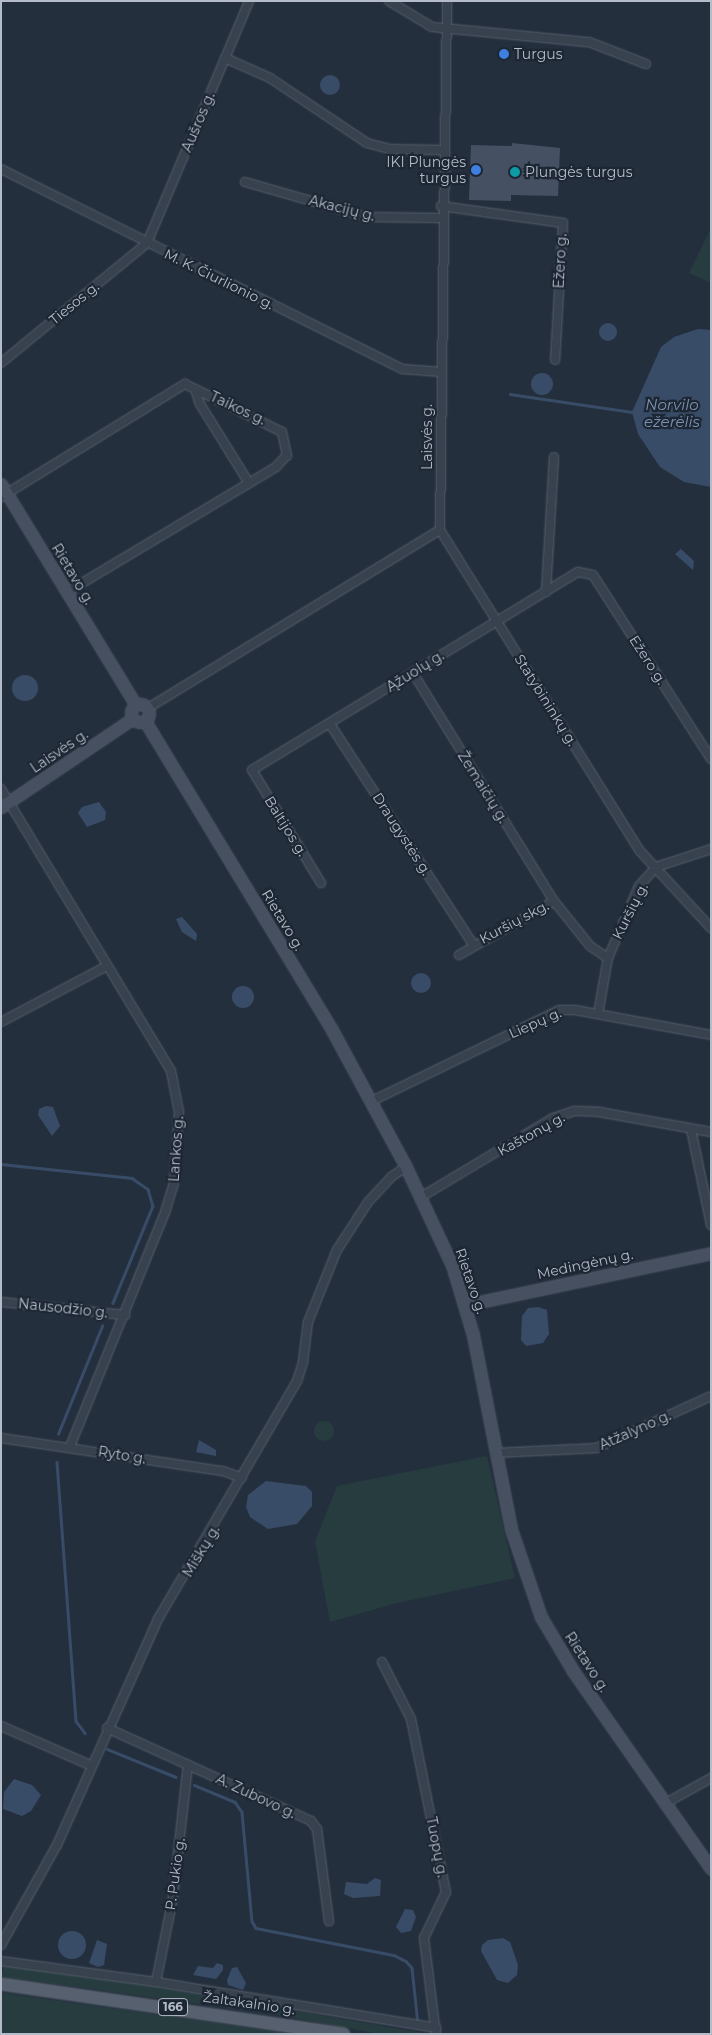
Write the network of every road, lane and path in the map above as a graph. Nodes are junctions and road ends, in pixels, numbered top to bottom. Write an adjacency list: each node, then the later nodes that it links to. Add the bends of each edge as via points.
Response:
1 (249, 1): 5 (street, Aušros g.)
2 (389, 1): 4 (street, via 432,27)
3 (447, 1): 4 (street, Laisvės g.)
4 (446, 28): 6 (street, via 589,42); 7 (street, Laisvės g.)
5 (225, 58): 7 (street, via 270,78 367,143 389,149); 12 (street, Aušros g.)
6 (646, 64)
7 (443, 150): 10 (street, Laisvės g.)
8 (1, 169): 12 (street, M. K. Čiurlionio g.)
9 (245, 182): 11 (street, Akacijų g., via 367,217)
10 (441, 206): 11 (street, Laisvės g.); 13 (street, Ežero g., via 562,223)
11 (441, 218): 15 (street, Laisvės g.)
12 (147, 243): 14 (street, Tiesos g.); 15 (street, M. K. Čiurlionio g., via 402,369)
13 (555, 360)
14 (1, 363)
15 (442, 372): 20 (street, Laisvės g.)
16 (195, 389): 18 (street, via 200,404); 18 (street, Taikos g., via 282,432 287,447 282,462); 19 (street, Taikos g., via 185,384)
17 (554, 457): 23 (street)
18 (248, 483): 22 (street, Taikos g.)
19 (3, 491): 22 (main road, Rietavo g.)
20 (440, 530): 24 (street, Statybininkų g.); 27 (street)
21 (578, 572): 23 (street, Ąžuolų g.); 31 (street, Ežero g., via 593,575)
22 (67, 592): 26 (main road, Rietavo g.)
23 (546, 592): 24 (street, Ąžuolų g.)
24 (497, 621): 25 (street, Ąžuolų g.); 36 (street, Statybininkų g., via 640,851)
25 (413, 673): 30 (street, Ąžuolų g.); 38 (street, Žemaičių g.)
26 (136, 705): 27 (main road); 28 (main road, via 130,713)
27 (148, 708): 29 (main road)
28 (132, 719): 29 (main road); 34 (main road, Laisvės g.)
29 (145, 721): 47 (main road, Rietavo g.)
30 (330, 724): 32 (street, Ąžuolų g.); 40 (street, Draugystės g.)
31 (711, 759)
32 (252, 770): 37 (street, Baltijos g.)
33 (1, 790): 34 (street, Lankos g.)
34 (5, 805): 43 (street, Lankos g.)
35 (711, 849): 36 (street, Kuršių g.)
36 (656, 867): 39 (street, Statybininkų g.); 42 (street, Kuršių g., via 639,886)
37 (321, 882)
38 (554, 901): 40 (street, Kuršių skg.); 42 (street, Kuršių skg., via 590,946)
39 (711, 928)
40 (473, 944): 41 (street, Kuršių skg.)
41 (460, 955)
42 (608, 958): 44 (street, Kuršių g.)
43 (105, 967): 45 (street); 56 (street, Lankos g., via 171,1071 179,1112 174,1183)
44 (598, 1014): 46 (street, Liepų g.); 47 (street, Liepų g., via 558,1010)
45 (1, 1022)
46 (711, 1035)
47 (372, 1101): 50 (main road, Rietavo g.)
48 (691, 1129): 49 (street, Kaštonų g.); 51 (street, Kaštonų g., via 599,1112 564,1114); 52 (street)
49 (711, 1132)
50 (406, 1167): 51 (main road, Rietavo g.); 61 (street, Miškų g., via 391,1177 368,1202 337,1250 308,1322 300,1372)
51 (421, 1197): 55 (main road, Rietavo g., via 452,1265)
52 (711, 1225)
53 (711, 1253): 55 (main road, Medingėnų g.)
54 (1, 1302): 56 (street, Nausodžio g.)
55 (465, 1305): 60 (main road, Rietavo g.)
56 (125, 1314): 59 (street, Lankos g.)
57 (711, 1396): 60 (street, Atžalyno g., via 597,1448)
58 (1, 1438): 59 (street, Ryto g.)
59 (70, 1446): 61 (street, Ryto g., via 223,1471)
60 (495, 1453): 68 (main road, Rietavo g., via 522,1569 541,1617 573,1671)
61 (242, 1478): 64 (street, Miškų g., via 158,1619)
62 (382, 1662): 75 (street, Tuopų g., via 411,1719 446,1892 424,1938)
63 (1, 1726): 66 (street)
64 (107, 1728): 65 (street, A. Zubovo g.); 66 (street, Miškų g.)
65 (188, 1765): 70 (street, A. Zubovo g., via 311,1821 317,1830); 73 (street, P. Pukio g., via 173,1898)
66 (90, 1766): 71 (street, Miškų g., via 57,1845)
67 (711, 1778): 68 (street)
68 (664, 1804): 69 (main road, Rietavo g.)
69 (711, 1870)
70 (329, 1922)
71 (1, 1944)
72 (1, 1961): 73 (street)
73 (156, 1982): 75 (street)
74 (1, 1984): 76 (main road, Žaltakalnio g. / 166)
75 (436, 2031)
76 (343, 2034)

